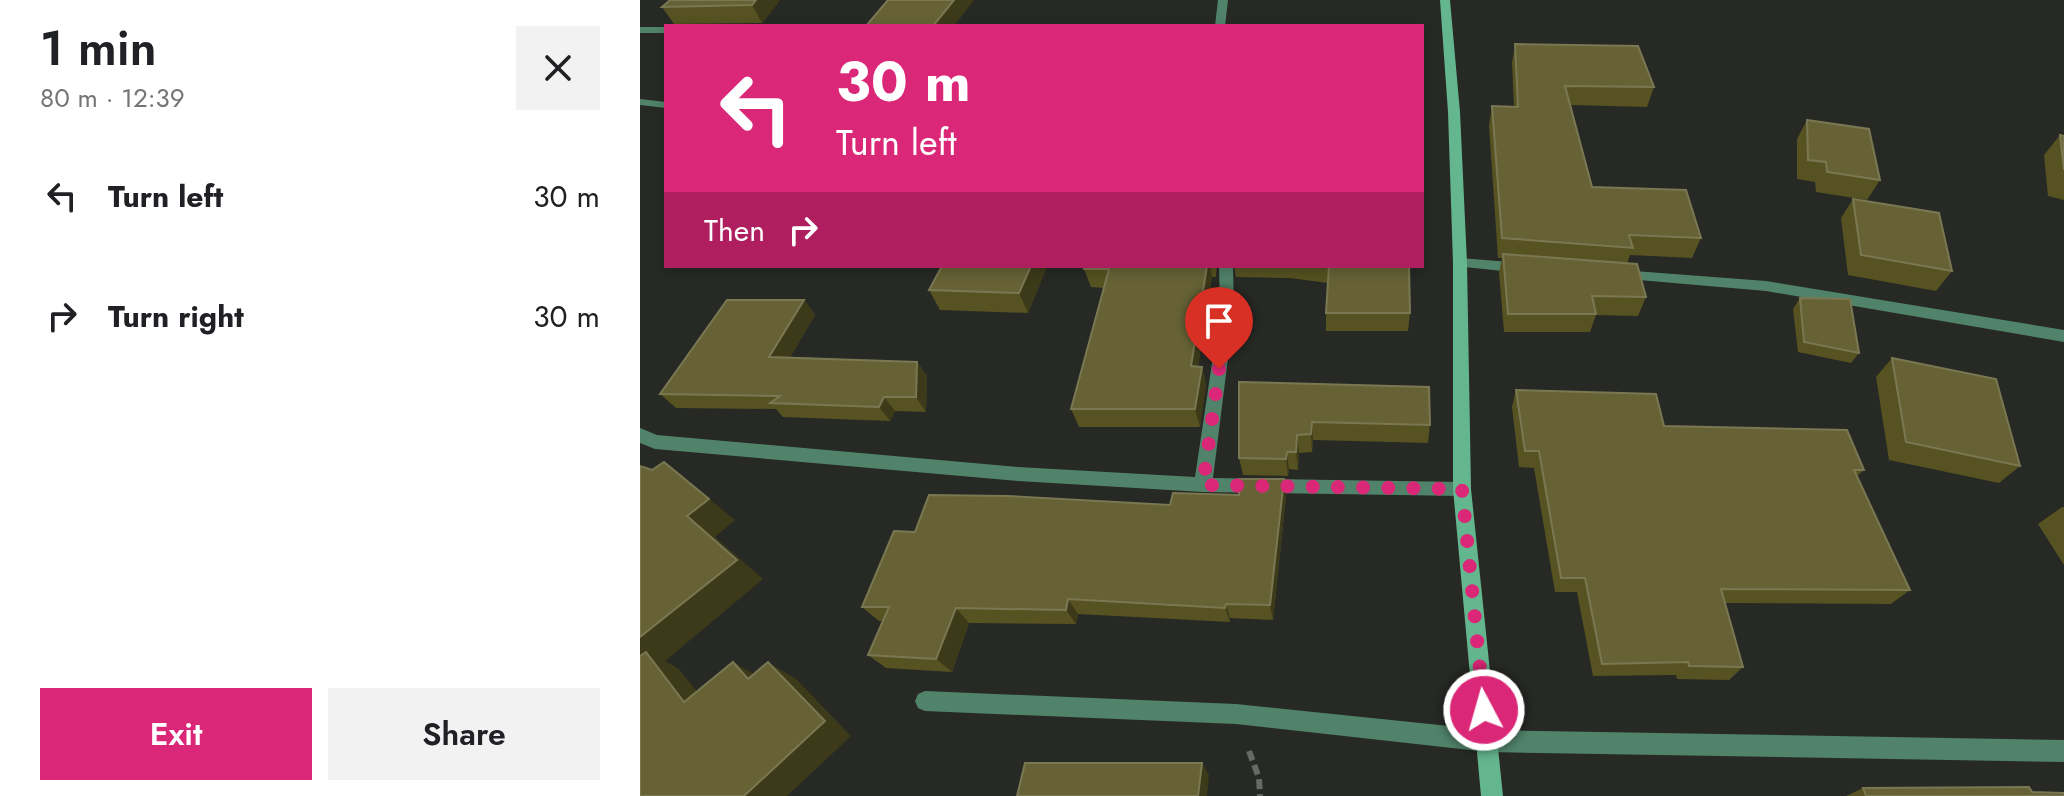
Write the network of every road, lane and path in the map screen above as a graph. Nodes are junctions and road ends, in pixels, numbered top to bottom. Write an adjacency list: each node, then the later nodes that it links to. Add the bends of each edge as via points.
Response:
1 (1223, 0): 3 (street)
2 (1445, 0): 8 (street)
3 (1220, 24)
4 (640, 30): 5 (street)
5 (664, 30)
6 (640, 102): 7 (street)
7 (664, 105)
8 (1460, 263): 10 (street); 15 (street)
9 (1226, 268): 14 (street, via 1227,310)
10 (1536, 269)
11 (1598, 274): 12 (street, via 1766,286)
12 (2064, 336)
13 (640, 435): 14 (street, via 655,442 837,459)
14 (1203, 485): 15 (street)
15 (1462, 489): 17 (street)
16 (925, 701): 17 (street, via 1236,714)
17 (1488, 741): 18 (street); 19 (street)
18 (2064, 751)
19 (1492, 796)

